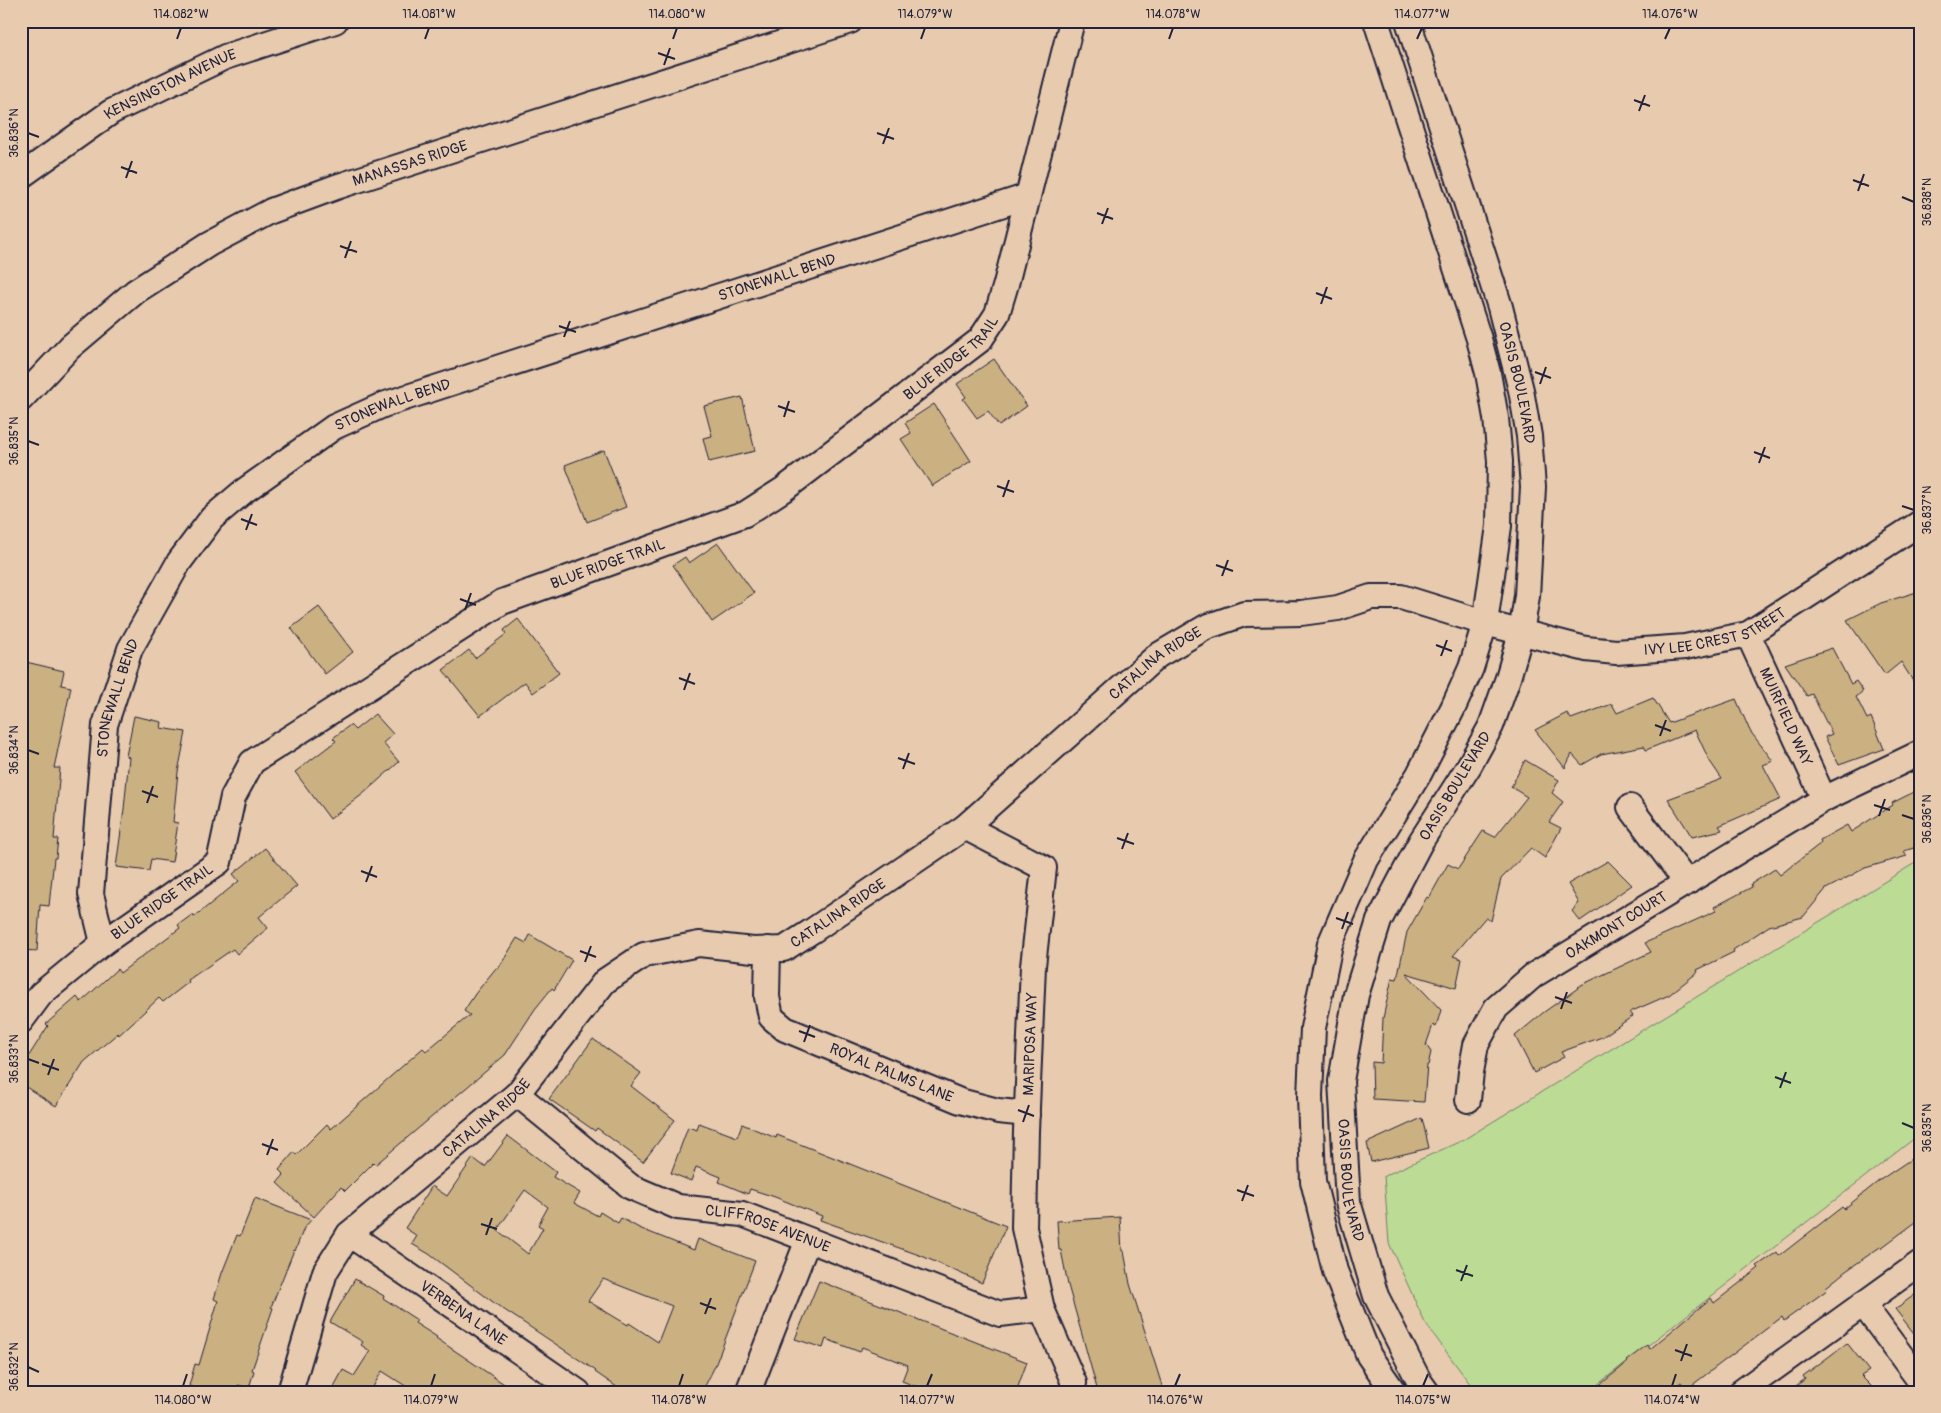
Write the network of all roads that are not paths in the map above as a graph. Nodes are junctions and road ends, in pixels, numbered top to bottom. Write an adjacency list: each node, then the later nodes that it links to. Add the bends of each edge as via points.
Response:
1 (335, 21): 6 (street, KENSINGTON AVENUE, via 225,57 111,112)
2 (850, 21): 8 (street, MANASSAS RIDGE, via 336,186 271,211 209,244 136,291 70,347)
3 (1072, 21): 7 (street, BLUE RIDGE TRAIL)
4 (1376, 21): 10 (street, OASIS BOULEVARD, via 1479,339 1494,409 1500,461 1499,526)
5 (1408, 21): 11 (street, OASIS BOULEVARD, via 1500,307 1521,390 1529,436 1532,487 1527,596)
6 (21, 176)
7 (1028, 196): 18 (street, BLUE RIDGE TRAIL, via 997,314 980,340 784,489 745,514 502,602 252,762 233,797 219,862); 18 (street, STONEWALL BEND, via 383,405 334,427 244,491 212,518 179,562 130,649 105,725 91,894)
8 (21, 399)
9 (1920, 523): 12 (street, IVY LEE CREST STREET)
10 (1485, 623): 11 (street, IVY LEE CREST STREET); 16 (street, CATALINA RIDGE, via 1401,597 1371,598 1338,608 1301,613 1244,614 1206,627 1158,656); 34 (street, OASIS BOULEVARD, via 1471,668 1453,708 1419,774 1366,860 1330,944 1313,1028 1310,1096 1313,1181 1335,1271 1369,1356)
11 (1521, 633): 12 (street, IVY LEE CREST STREET, via 1586,649 1616,652 1684,647); 35 (street, OASIS BOULEVARD, via 1490,726 1469,766 1421,841 1379,921 1356,995 1341,1081 1348,1202 1376,1296)
12 (1748, 634): 14 (street, MUIRFIELD WAY)
13 (1920, 753): 14 (street, OAKMONT COURT)
14 (1824, 799): 17 (street, OAKMONT COURT)
15 (1630, 807): 17 (street)
16 (965, 827): 19 (street, CATALINA RIDGE, via 812,932 784,949); 23 (street, MARIPOSA WAY, via 1044,868 1033,966)
17 (1687, 882): 22 (street, OAKMONT COURT, via 1528,967 1496,1008 1476,1045)
18 (103, 943): 20 (street, BLUE RIDGE TRAIL, via 41,994)
19 (768, 949): 21 (street, CATALINA RIDGE, via 699,944 644,955 605,981); 23 (street, ROYAL PALMS LANE, via 767,997 771,1017 785,1029 960,1101 998,1111)
20 (21, 1021)
21 (517, 1094): 24 (street, CATALINA RIDGE); 25 (street, CLIFFROSE AVENUE, via 631,1187 678,1207 742,1214)
22 (1468, 1100)
23 (1027, 1114): 28 (street, MARIPOSA WAY, via 1024,1228)
24 (349, 1234): 30 (street, CATALINA RIDGE, via 325,1272); 31 (street, VERBENA LANE)
25 (808, 1240): 28 (street, CLIFFROSE AVENUE, via 1000,1314); 32 (street)
26 (1920, 1263): 27 (street)
27 (1863, 1304): 29 (street); 36 (street)
28 (1042, 1309): 33 (street, MARIPOSA WAY, via 1074,1383)
29 (1920, 1381)
30 (290, 1392)
31 (578, 1392)
32 (748, 1392)
33 (1071, 1392)
34 (1394, 1392)
35 (1427, 1392)
36 (1741, 1392)

